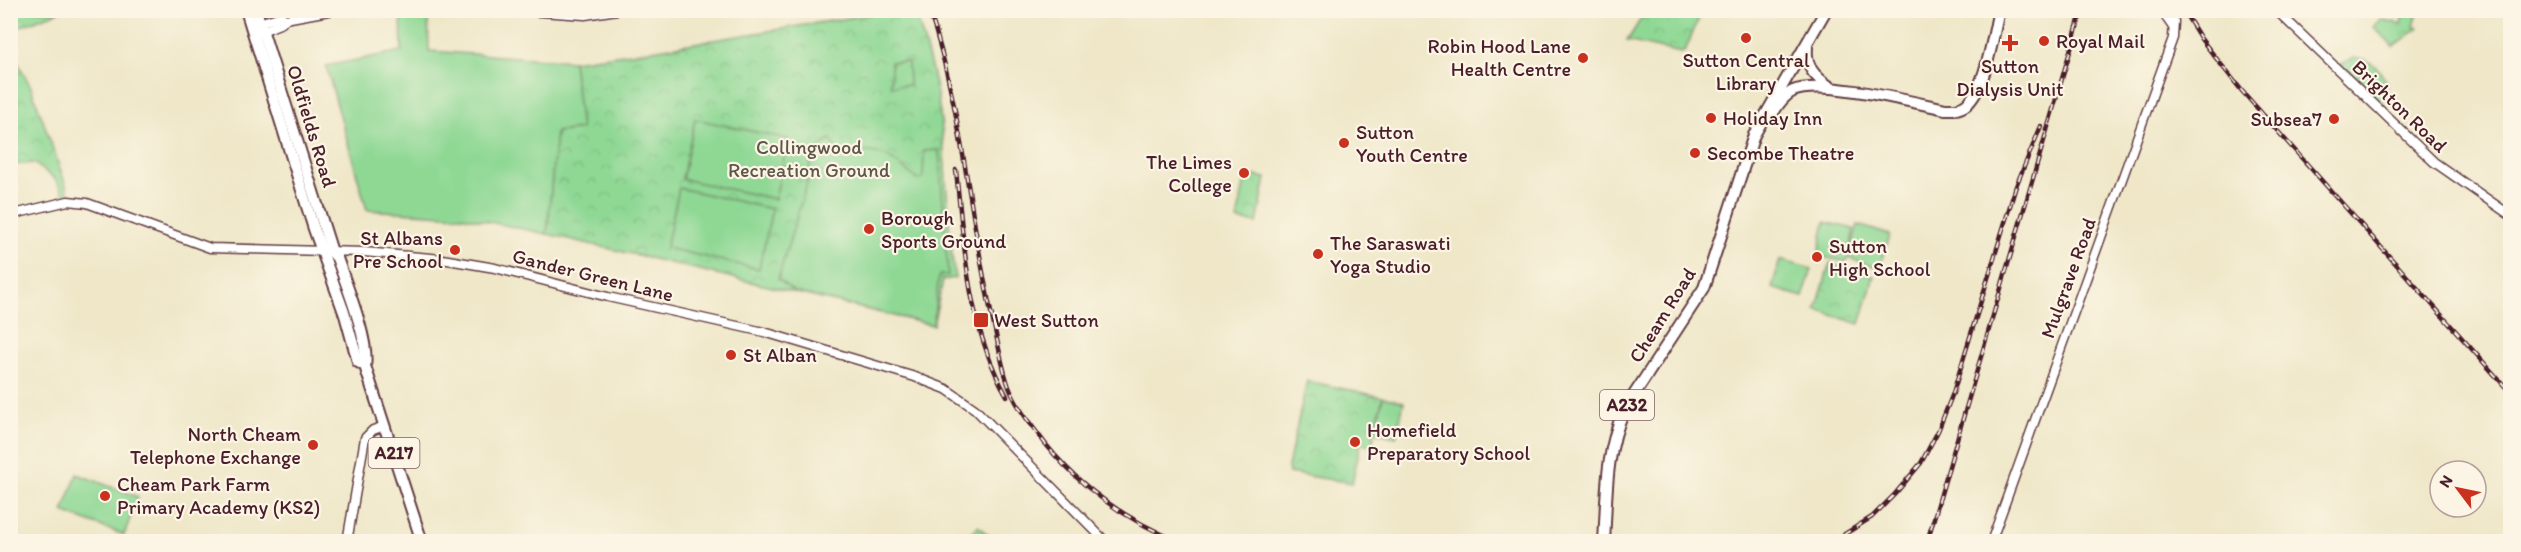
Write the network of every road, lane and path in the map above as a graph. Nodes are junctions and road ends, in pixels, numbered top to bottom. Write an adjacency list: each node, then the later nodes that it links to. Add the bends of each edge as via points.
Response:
1 (246, 10): 12 (highway, Oldfields Road / A217)
2 (256, 10): 12 (highway, Oldfields Road / A217)
3 (334, 10): 12 (street)
4 (511, 10): 5 (street, via 577,15)
5 (617, 10)
6 (1826, 10): 13 (highway, Cheam Road / A232)
7 (1999, 10): 14 (highway, A232, via 1980,81 1969,103 1959,108)
8 (2161, 10): 11 (street)
9 (2169, 10): 11 (street, Mulgrave Road)
10 (2276, 10): 16 (street, Brighton Road, via 2434,162)
11 (2172, 26): 24 (street, Mulgrave Road, via 2173,38 2136,145)
12 (257, 28): 18 (highway, Oldfields Road / A217)
13 (1807, 43): 14 (highway, via 1812,73); 15 (highway, Cheam Road / A232, via 1754,135)
14 (1830, 87): 15 (highway, Cheam Road / A232, via 1794,91 1782,99)
15 (1740, 175): 23 (highway, Cheam Road / A232, via 1704,288 1636,388 1615,430 1607,467)
16 (2511, 214)
17 (10, 215): 18 (street, Gander Green Lane, via 68,201 87,203 210,248)
18 (327, 252): 19 (highway, A217, via 337,258); 22 (street, Gander Green Lane, via 442,259 495,268 764,332 935,384 988,420)
19 (385, 426): 20 (street, via 365,438); 21 (highway, A217)
20 (347, 542)
21 (422, 542)
22 (1106, 542)
23 (1604, 542)
24 (1991, 542)

